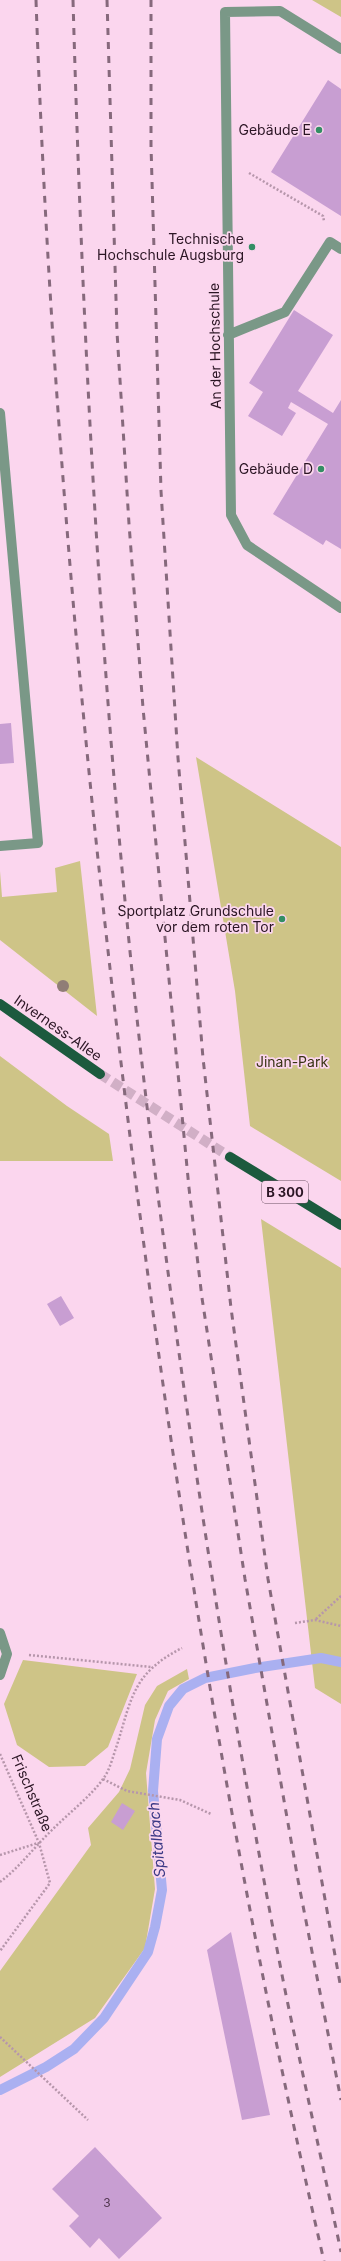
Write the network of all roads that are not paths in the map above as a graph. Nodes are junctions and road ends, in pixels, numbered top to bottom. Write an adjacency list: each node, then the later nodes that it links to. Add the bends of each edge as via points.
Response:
1 (341, 49): 3 (street, An der Hochschule, via 280,11 224,12)
2 (341, 248): 3 (street, via 330,242 285,312)
3 (228, 335): 5 (street, An der Hochschule, via 231,515 247,545)
4 (0, 413): 6 (street, via 38,843)
5 (341, 608)
6 (0, 846)
7 (0, 1004): 8 (main road, Inverness-Allee)
8 (100, 1074)
9 (230, 1157): 10 (main road, B 300)
10 (341, 1225)
11 (0, 1633): 12 (street, via 7,1654)
12 (0, 1675)

